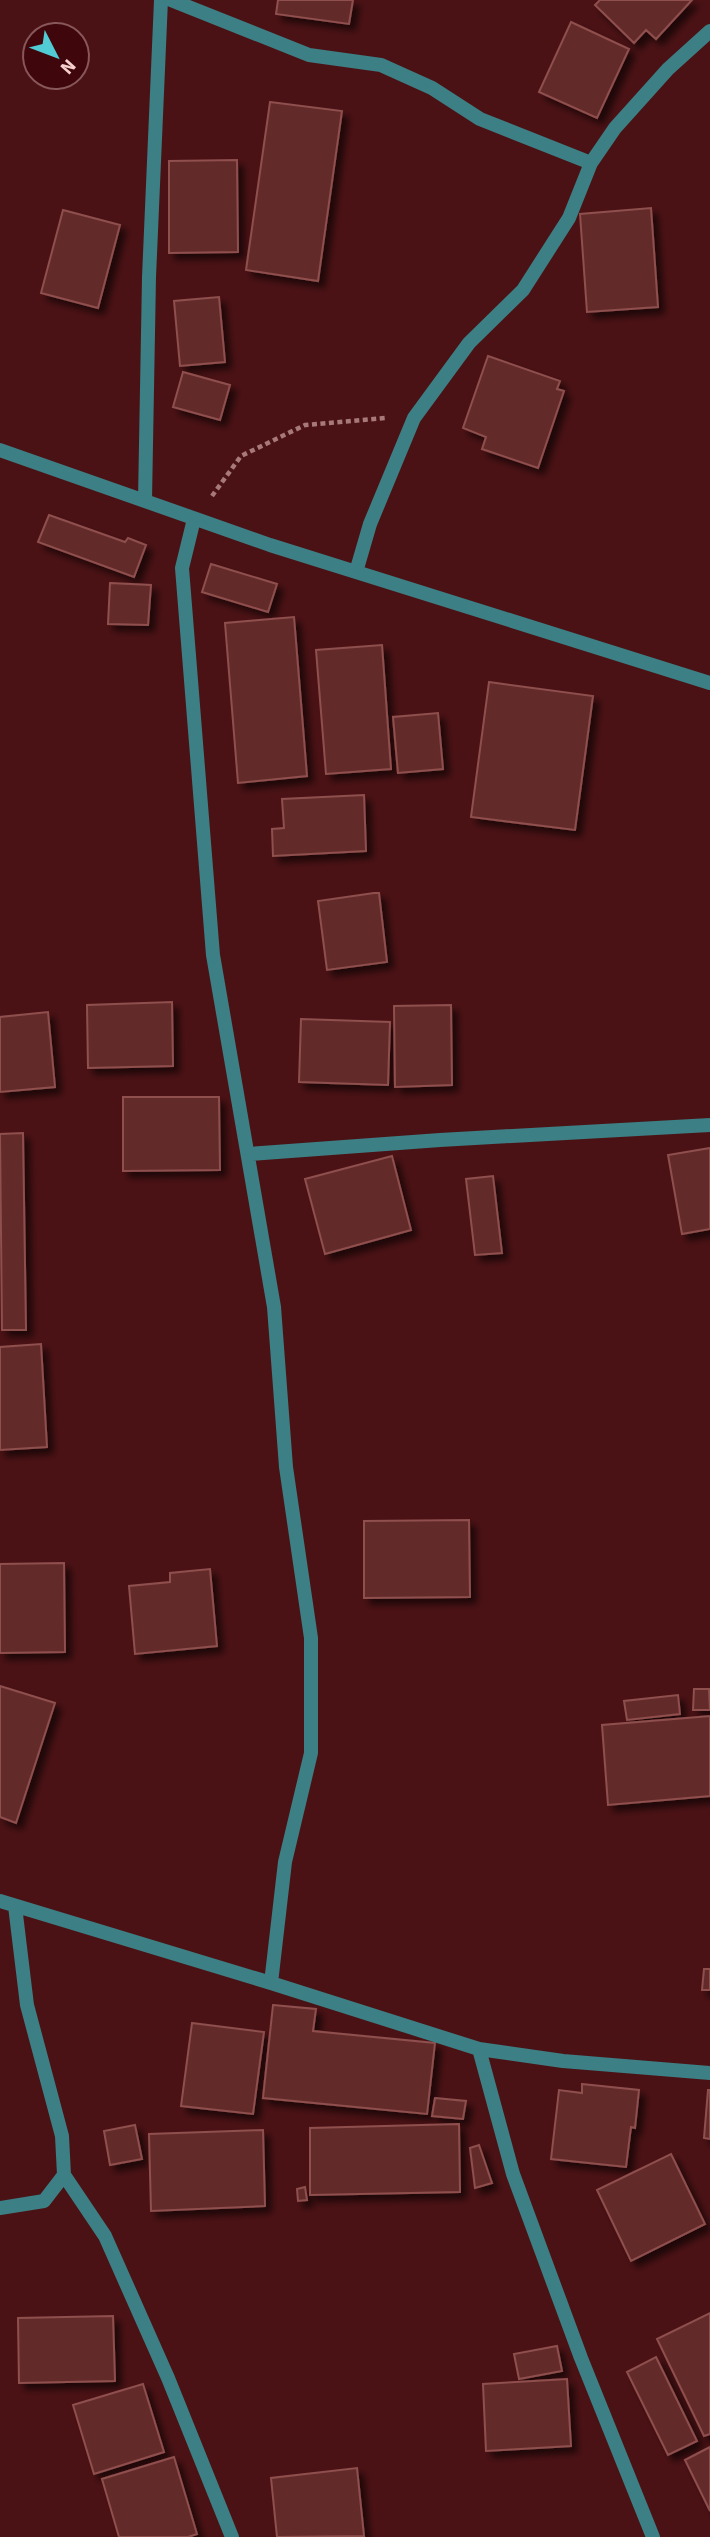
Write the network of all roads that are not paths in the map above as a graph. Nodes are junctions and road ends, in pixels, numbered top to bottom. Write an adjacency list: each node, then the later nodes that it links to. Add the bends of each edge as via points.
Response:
1 (161, 0): 6 (street)
2 (171, 0): 4 (street, via 309,55 381,65 432,88 480,119)
3 (710, 31): 4 (street, via 668,69 615,128)
4 (591, 163): 8 (street, via 569,218 523,290 469,343 414,418 370,524)
5 (0, 450): 6 (street)
6 (145, 500): 7 (street)
7 (194, 519): 8 (street); 11 (street, via 181,568 212,941)
8 (356, 572): 9 (street)
9 (710, 683)
10 (710, 1125): 11 (street)
11 (249, 1154): 14 (street, via 274,1307 286,1467 311,1639 311,1753 285,1862)
12 (0, 1902): 13 (street)
13 (15, 1906): 14 (street); 17 (street, via 27,2005 62,2136)
14 (271, 1983): 15 (street)
15 (479, 2049): 16 (street); 20 (street, via 513,2174 580,2358)
16 (710, 2073)
17 (64, 2175): 18 (street, via 44,2201); 19 (street, via 105,2236)
18 (0, 2207)
19 (232, 2537)
20 (653, 2537)

